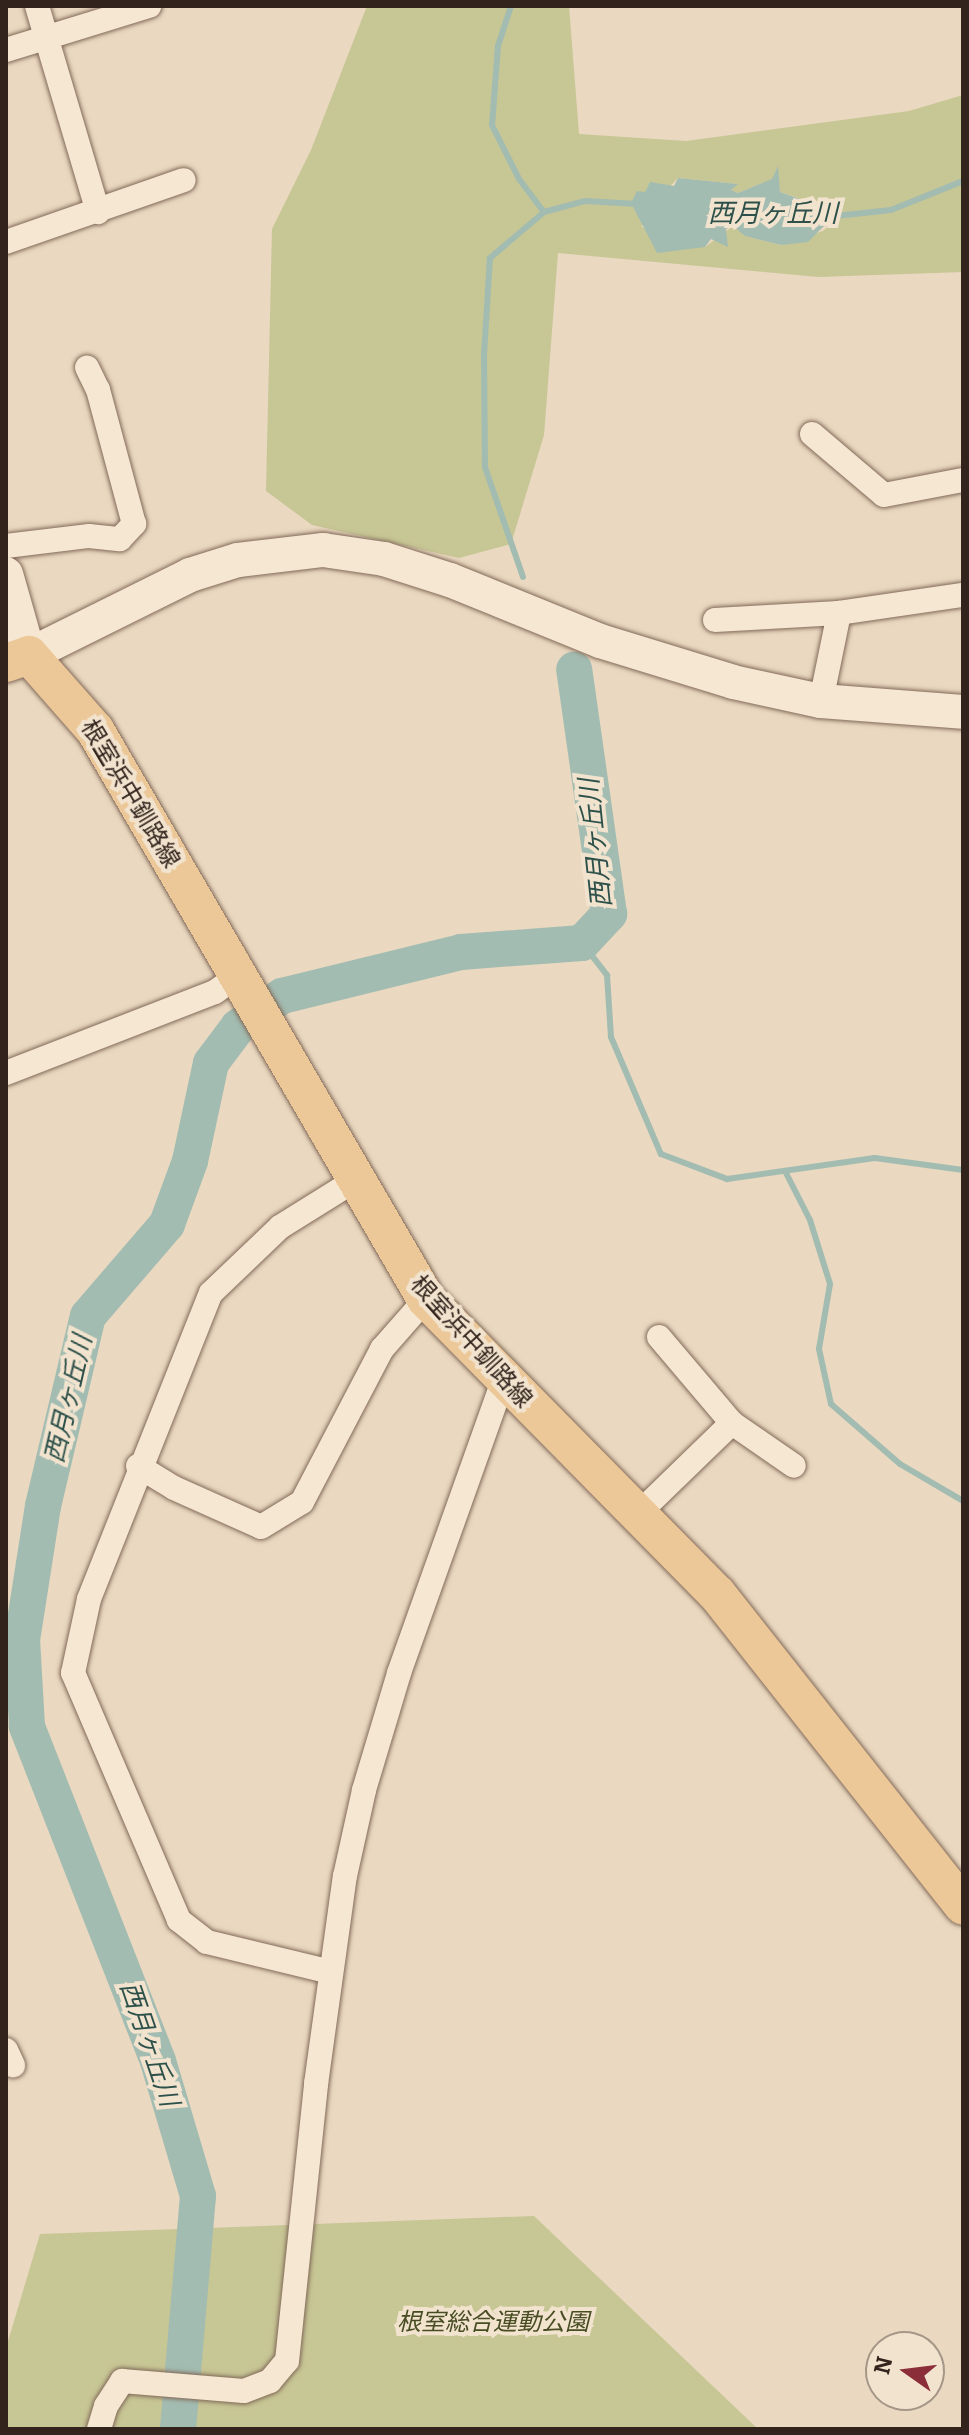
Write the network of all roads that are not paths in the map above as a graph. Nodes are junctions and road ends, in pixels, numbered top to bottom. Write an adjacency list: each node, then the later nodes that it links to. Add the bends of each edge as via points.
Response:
1 (37, 6): 3 (street)
2 (149, 6): 3 (street)
3 (46, 39): 4 (street); 6 (street)
4 (6, 50)
5 (184, 180): 6 (street)
6 (98, 212): 7 (street)
7 (6, 242)
8 (87, 367): 11 (street, via 134,524 120,539 89,536)
9 (812, 434): 10 (street, via 884,495)
10 (963, 480)
11 (6, 546)
12 (6, 574): 16 (street)
13 (963, 595): 14 (street)
14 (839, 613): 15 (street); 17 (street)
15 (715, 620)
16 (18, 659): 17 (street, via 190,575 238,560 323,550 384,559 450,580 667,665); 19 (main road, 根室浜中釧路線, via 95,730)
17 (821, 701): 18 (street)
18 (963, 712)
19 (251, 999): 20 (street, via 215,992); 21 (main road, 根室浜中釧路線)
20 (6, 1073)
21 (354, 1181): 22 (main road, 根室浜中釧路線); 26 (street, via 280,1227 211,1293)
22 (426, 1299): 24 (main road, 根室浜中釧路線); 26 (street, via 382,1349 302,1502 261,1527)
23 (659, 1337): 25 (street)
24 (503, 1381): 28 (main road, 根室浜中釧路線); 30 (street, via 399,1673 364,1790)
25 (732, 1423): 27 (street); 28 (street)
26 (138, 1466): 30 (street, via 89,1599 73,1673 179,1920 207,1942)
27 (794, 1466)
28 (640, 1512): 29 (main road, 根室浜中釧路線, via 717,1594)
29 (963, 1905)
30 (331, 1972): 31 (street, via 287,2361 270,2381 244,2391 122,2381)
31 (99, 2429)

